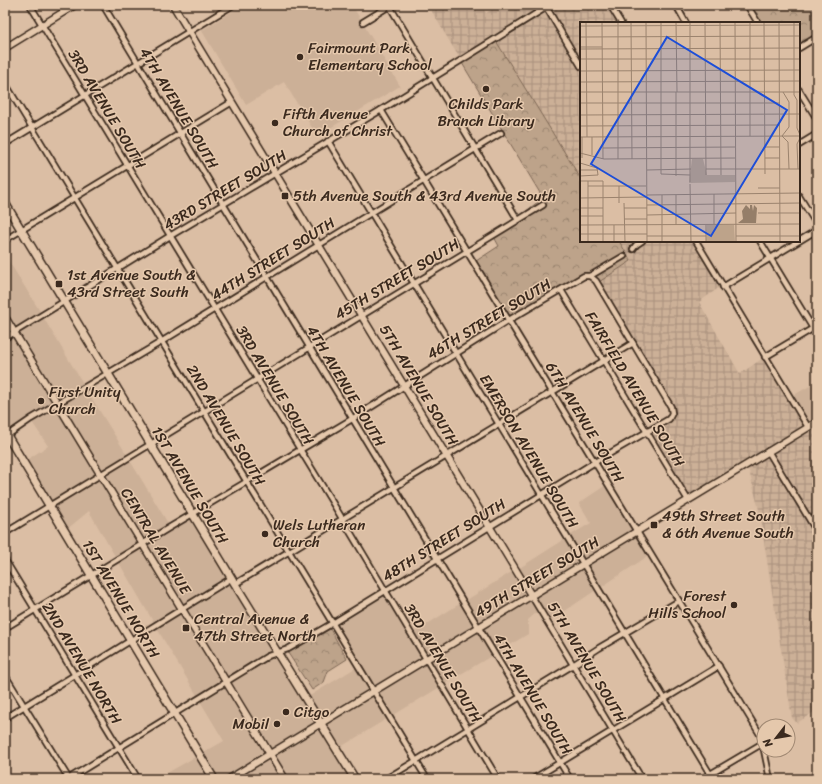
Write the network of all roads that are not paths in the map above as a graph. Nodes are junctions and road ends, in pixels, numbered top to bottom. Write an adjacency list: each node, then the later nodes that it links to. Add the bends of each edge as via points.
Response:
1 (30, 5): 15 (street, 3RD AVENUE SOUTH)
2 (76, 5): 15 (main road)
3 (102, 5): 20 (street, 4TH AVENUE SOUTH)
4 (173, 5): 16 (main road, 5TH AVENUE SOUTH)
5 (233, 5): 16 (street)
6 (390, 5): 11 (street); 22 (street)
7 (610, 5): 12 (street)
8 (676, 5): 13 (street)
9 (747, 5): 14 (street)
10 (547, 6): 21 (street); 22 (street, 43RD STREET SOUTH)
11 (363, 22)
12 (620, 22)
13 (685, 22)
14 (757, 22)
15 (42, 25): 19 (main road); 25 (street, 3RD AVENUE SOUTH)
16 (190, 32): 20 (street); 26 (main road, 5TH AVENUE SOUTH)
17 (817, 37): 18 (street)
18 (800, 47)
19 (5, 48)
20 (138, 63): 25 (street); 30 (street, 4TH AVENUE SOUTH)
21 (580, 64)
22 (433, 78): 27 (street, 43RD STREET SOUTH); 36 (street)
23 (5, 83): 29 (street, 2ND AVENUE SOUTH)
24 (800, 92): 28 (street)
25 (84, 95): 29 (street); 37 (street, 3RD AVENUE SOUTH)
26 (232, 102): 30 (street); 38 (main road, 5TH AVENUE SOUTH)
27 (381, 110): 33 (street, 43RD STREET SOUTH); 39 (street, 6TH AVENUE SOUTH)
28 (817, 119)
29 (32, 127): 34 (street); 40 (street, 2ND AVENUE SOUTH)
30 (180, 133): 37 (street); 43 (street, 4TH AVENUE SOUTH)
31 (501, 133): 36 (street, 44TH STREET SOUTH)
32 (817, 134): 35 (street)
33 (328, 141): 38 (street, 43RD STREET SOUTH); 45 (street, EMERSON AVENUE SOUTH)
34 (5, 144)
35 (800, 144)
36 (475, 148): 39 (street, 44TH STREET SOUTH); 46 (street)
37 (127, 166): 40 (street); 50 (street, 3RD AVENUE SOUTH)
38 (276, 174): 43 (street, 43RD STREET SOUTH); 57 (main road, 5TH AVENUE SOUTH)
39 (424, 180): 45 (street, 44TH STREET SOUTH); 59 (street, 6TH AVENUE SOUTH)
40 (75, 197): 48 (street); 62 (street, 2ND AVENUE SOUTH)
41 (800, 198): 47 (street)
42 (5, 203): 48 (main road, 1ST AVENUE SOUTH)
43 (223, 205): 50 (street, 43RD STREET SOUTH); 64 (street, 4TH AVENUE SOUTH)
44 (543, 205): 46 (street, 45TH STREET SOUTH)
45 (371, 212): 57 (street, 44TH STREET SOUTH); 65 (street, EMERSON AVENUE SOUTH)
46 (518, 220): 59 (street, 45TH STREET SOUTH)
47 (817, 225)
48 (21, 230): 51 (street); 68 (main road, 1ST AVENUE SOUTH)
49 (817, 230): 52 (street)
50 (170, 236): 62 (street, 43RD STREET SOUTH); 69 (street, 3RD AVENUE SOUTH)
51 (5, 240)
52 (800, 240)
53 (640, 242): 58 (street)
54 (697, 242): 66 (street)
55 (761, 242): 61 (street)
56 (797, 242): 61 (street)
57 (319, 245): 64 (street, 44TH STREET SOUTH); 70 (main road, 5TH AVENUE SOUTH)
58 (633, 249)
59 (467, 251): 65 (street, 45TH STREET SOUTH); 72 (street, 6TH AVENUE SOUTH)
60 (624, 256): 63 (street, 46TH STREET SOUTH)
61 (770, 258): 66 (street); 73 (street)
62 (117, 269): 68 (street, 43RD STREET SOUTH); 77 (street, 2ND AVENUE SOUTH)
63 (590, 276): 67 (street, 46TH STREET SOUTH, via 584,276); 78 (street)
64 (267, 277): 69 (street, 44TH STREET SOUTH); 79 (street, 4TH AVENUE SOUTH)
65 (414, 283): 70 (street, 45TH STREET SOUTH); 80 (street, EMERSON AVENUE SOUTH)
66 (723, 287): 81 (street)
67 (561, 290): 72 (street, 46TH STREET SOUTH); 82 (street, FAIRFIELD AVENUE SOUTH)
68 (65, 302): 74 (street, 43RD STREET SOUTH); 83 (main road, 1ST AVENUE SOUTH)
69 (215, 309): 77 (street, 44TH STREET SOUTH); 84 (street, 3RD AVENUE SOUTH)
70 (361, 315): 79 (street, 45TH STREET SOUTH); 85 (main road, 5TH AVENUE SOUTH)
71 (5, 317): 74 (main road, CENTRAL AVENUE)
72 (509, 320): 80 (street, 46TH STREET SOUTH); 86 (street, 6TH AVENUE SOUTH)
73 (815, 327): 75 (street); 81 (street)
74 (15, 333): 76 (street, 43RD STREET SOUTH); 87 (main road, CENTRAL AVENUE)
75 (817, 335)
76 (5, 338)
77 (161, 342): 83 (street, 44TH STREET SOUTH); 88 (street, 2ND AVENUE SOUTH)
78 (633, 343): 82 (street); 93 (street, 48TH STREET SOUTH, via 671,407 672,413 669,419)
79 (309, 347): 84 (street, 45TH STREET SOUTH); 89 (street, 4TH AVENUE SOUTH)
80 (456, 353): 85 (street, 46TH STREET SOUTH); 91 (street, EMERSON AVENUE SOUTH)
81 (765, 357): 92 (street)
82 (604, 361): 86 (street); 93 (street, FAIRFIELD AVENUE SOUTH)
83 (108, 373): 87 (street, 44TH STREET SOUTH); 95 (main road, 1ST AVENUE SOUTH)
84 (257, 379): 88 (street, 45TH STREET SOUTH); 96 (street, 3RD AVENUE SOUTH)
85 (404, 385): 89 (street, 46TH STREET SOUTH); 98 (main road, 5TH AVENUE SOUTH)
86 (553, 392): 91 (street); 99 (street, 6TH AVENUE SOUTH)
87 (58, 404): 94 (street, 44TH STREET SOUTH); 100 (main road, CENTRAL AVENUE)
88 (204, 411): 95 (street, 45TH STREET SOUTH); 101 (street, 2ND AVENUE SOUTH)
89 (352, 419): 96 (street, 46TH STREET SOUTH); 102 (street, 4TH AVENUE SOUTH)
90 (817, 422): 92 (main road, 49TH STREET SOUTH)
91 (499, 425): 98 (street); 103 (street, EMERSON AVENUE SOUTH)
92 (808, 427): 97 (main road, 49TH STREET SOUTH)
93 (647, 431): 99 (street, 48TH STREET SOUTH); 104 (street, FAIRFIELD AVENUE SOUTH)
94 (6, 435): 105 (main road, 1ST AVENUE NORTH)
95 (150, 444): 100 (street, 45TH STREET SOUTH); 106 (main road, 1ST AVENUE SOUTH)
96 (300, 450): 101 (street, 46TH STREET SOUTH); 108 (street, 3RD AVENUE SOUTH)
97 (768, 451): 104 (main road, 49TH STREET SOUTH); 109 (street)
98 (447, 457): 102 (street); 110 (main road, 5TH AVENUE SOUTH)
99 (595, 462): 103 (street, 48TH STREET SOUTH); 111 (street, 6TH AVENUE SOUTH)
100 (100, 474): 105 (street, 45TH STREET SOUTH); 114 (main road, CENTRAL AVENUE)
101 (247, 482): 106 (street, 46TH STREET SOUTH); 115 (street, 2ND AVENUE SOUTH)
102 (395, 489): 108 (street); 116 (street, 4TH AVENUE SOUTH)
103 (541, 495): 110 (street, 48TH STREET SOUTH); 118 (street, EMERSON AVENUE SOUTH)
104 (688, 500): 111 (main road, 49TH STREET SOUTH)
105 (49, 506): 113 (street, 45TH STREET SOUTH); 119 (main road, 1ST AVENUE NORTH)
106 (193, 514): 114 (street, 46TH STREET SOUTH); 120 (main road, 1ST AVENUE SOUTH)
107 (817, 516): 109 (street)
108 (343, 520): 115 (street); 121 (street, 3RD AVENUE SOUTH)
109 (810, 520): 112 (street)
110 (489, 527): 116 (street, 48TH STREET SOUTH); 122 (main road, 5TH AVENUE SOUTH)
111 (636, 531): 118 (main road, 49TH STREET SOUTH); 123 (street, 6TH AVENUE SOUTH)
112 (817, 532)
113 (5, 533)
114 (142, 544): 119 (street, 46TH STREET SOUTH); 124 (main road, CENTRAL AVENUE)
115 (289, 552): 120 (street); 126 (street, 2ND AVENUE SOUTH)
116 (437, 559): 121 (street, 48TH STREET SOUTH); 127 (street, 4TH AVENUE SOUTH)
117 (5, 560): 125 (street, 2ND AVENUE NORTH)
118 (583, 564): 122 (main road, 49TH STREET SOUTH); 129 (street, EMERSON AVENUE SOUTH)
119 (91, 576): 125 (street, 46TH STREET SOUTH); 130 (main road, 1ST AVENUE NORTH)
120 (234, 581): 124 (street); 131 (main road, 1ST AVENUE SOUTH)
121 (385, 591): 126 (street, 48TH STREET SOUTH); 132 (street, 3RD AVENUE SOUTH)
122 (531, 595): 127 (main road, 49TH STREET SOUTH); 133 (street, 5TH AVENUE SOUTH)
123 (679, 601): 129 (street); 134 (street, 6TH AVENUE SOUTH)
124 (181, 609): 130 (street); 137 (main road, CENTRAL AVENUE)
125 (36, 610): 128 (street, 46TH STREET SOUTH); 136 (street, 2ND AVENUE NORTH)
126 (333, 623): 131 (street, 48TH STREET SOUTH); 138 (street, 2ND AVENUE SOUTH)
127 (478, 627): 132 (main road, 49TH STREET SOUTH); 139 (street, 4TH AVENUE SOUTH)
128 (5, 628)
129 (625, 632): 133 (street); 140 (street, EMERSON AVENUE SOUTH)
130 (131, 640): 136 (street); 142 (main road, 1ST AVENUE NORTH)
131 (278, 653): 137 (street, 48TH STREET SOUTH, via 268,656); 144 (main road, 1ST AVENUE SOUTH)
132 (426, 659): 138 (main road, 49TH STREET SOUTH); 146 (street, 3RD AVENUE SOUTH)
133 (573, 665): 139 (street); 147 (street, 5TH AVENUE SOUTH)
134 (719, 666): 140 (street); 145 (street, 6TH AVENUE SOUTH)
135 (5, 674): 141 (street)
136 (75, 675): 141 (street); 148 (street, 2ND AVENUE NORTH)
137 (226, 682): 142 (street, 48TH STREET SOUTH); 150 (main road, CENTRAL AVENUE)
138 (374, 691): 144 (main road, 49TH STREET SOUTH); 152 (street, 2ND AVENUE SOUTH)
139 (521, 697): 146 (street); 153 (street, 4TH AVENUE SOUTH)
140 (665, 699): 147 (street); 154 (street, EMERSON AVENUE SOUTH)
141 (24, 706): 143 (street); 155 (street)
142 (175, 714): 148 (street, 48TH STREET SOUTH); 157 (main road, 1ST AVENUE NORTH)
143 (5, 718)
144 (321, 723): 150 (main road, 49TH STREET SOUTH); 160 (main road, 1ST AVENUE SOUTH)
145 (756, 728)
146 (468, 729): 152 (street); 163 (street, 3RD AVENUE SOUTH)
147 (613, 730): 153 (street); 166 (street, 5TH AVENUE SOUTH)
148 (119, 748): 155 (street, 48TH STREET SOUTH); 156 (street, 2ND AVENUE NORTH)
149 (756, 751): 154 (street)
150 (270, 754): 158 (main road, 49TH STREET SOUTH); 159 (main road, CENTRAL AVENUE)
151 (766, 758): 168 (street, 6TH AVENUE SOUTH)
152 (416, 761): 161 (street); 162 (street, 2ND AVENUE SOUTH)
153 (560, 763): 164 (street); 165 (street, 4TH AVENUE SOUTH)
154 (710, 774): 167 (street)
155 (68, 779)
156 (138, 779)
157 (214, 779)
158 (229, 779)
159 (284, 779)
160 (355, 779)
161 (386, 779)
162 (427, 779)
163 (498, 779)
164 (533, 779)
165 (570, 779)
166 (642, 779)
167 (702, 779)
168 (770, 779)

